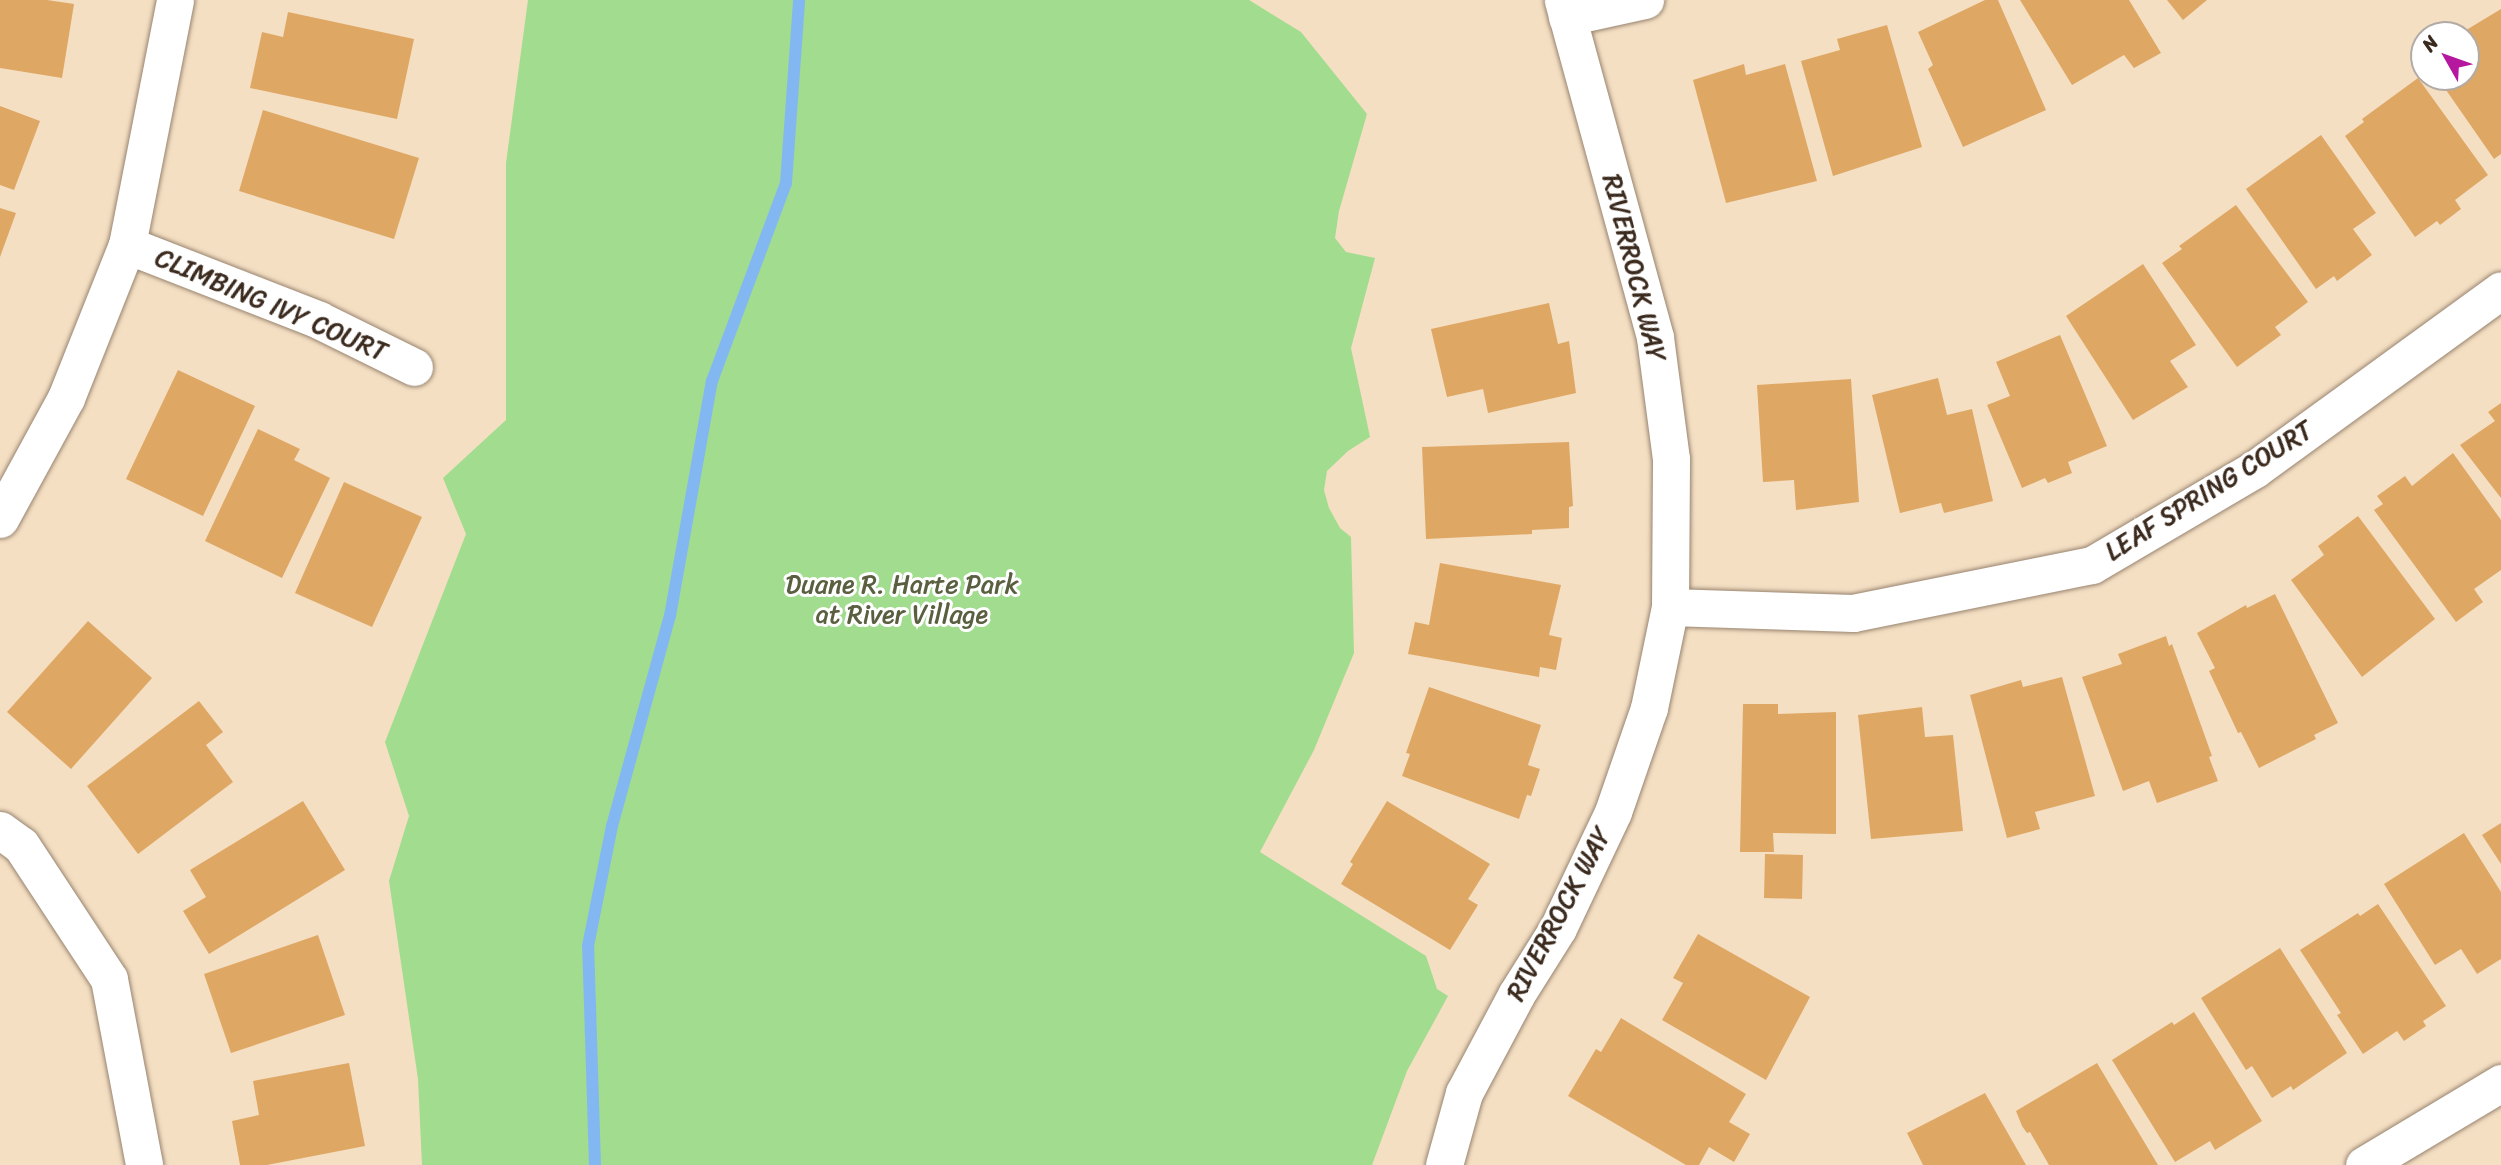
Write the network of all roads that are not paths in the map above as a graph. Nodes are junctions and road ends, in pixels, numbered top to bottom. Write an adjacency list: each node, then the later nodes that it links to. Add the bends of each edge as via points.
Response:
1 (175, 0): 4 (street)
2 (1645, 0): 3 (street)
3 (1565, 8): 8 (street, RIVERROCK WAY, via 1655,337 1671,459)
4 (127, 245): 6 (street, CLIMBING IVY COURT, via 318,320); 7 (street, via 66,398)
5 (2501, 290): 8 (street, LEAF SPRING COURT, via 2255,469 2092,565 1853,613)
6 (414, 366)
7 (0, 519)
8 (1670, 607): 12 (street, RIVERROCK WAY, via 1649,708 1613,812 1558,928 1464,1093)
9 (0, 830): 11 (street, via 21,845 108,979)
10 (2501, 1083): 13 (street)
11 (144, 1165)
12 (1444, 1165)
13 (2364, 1165)

